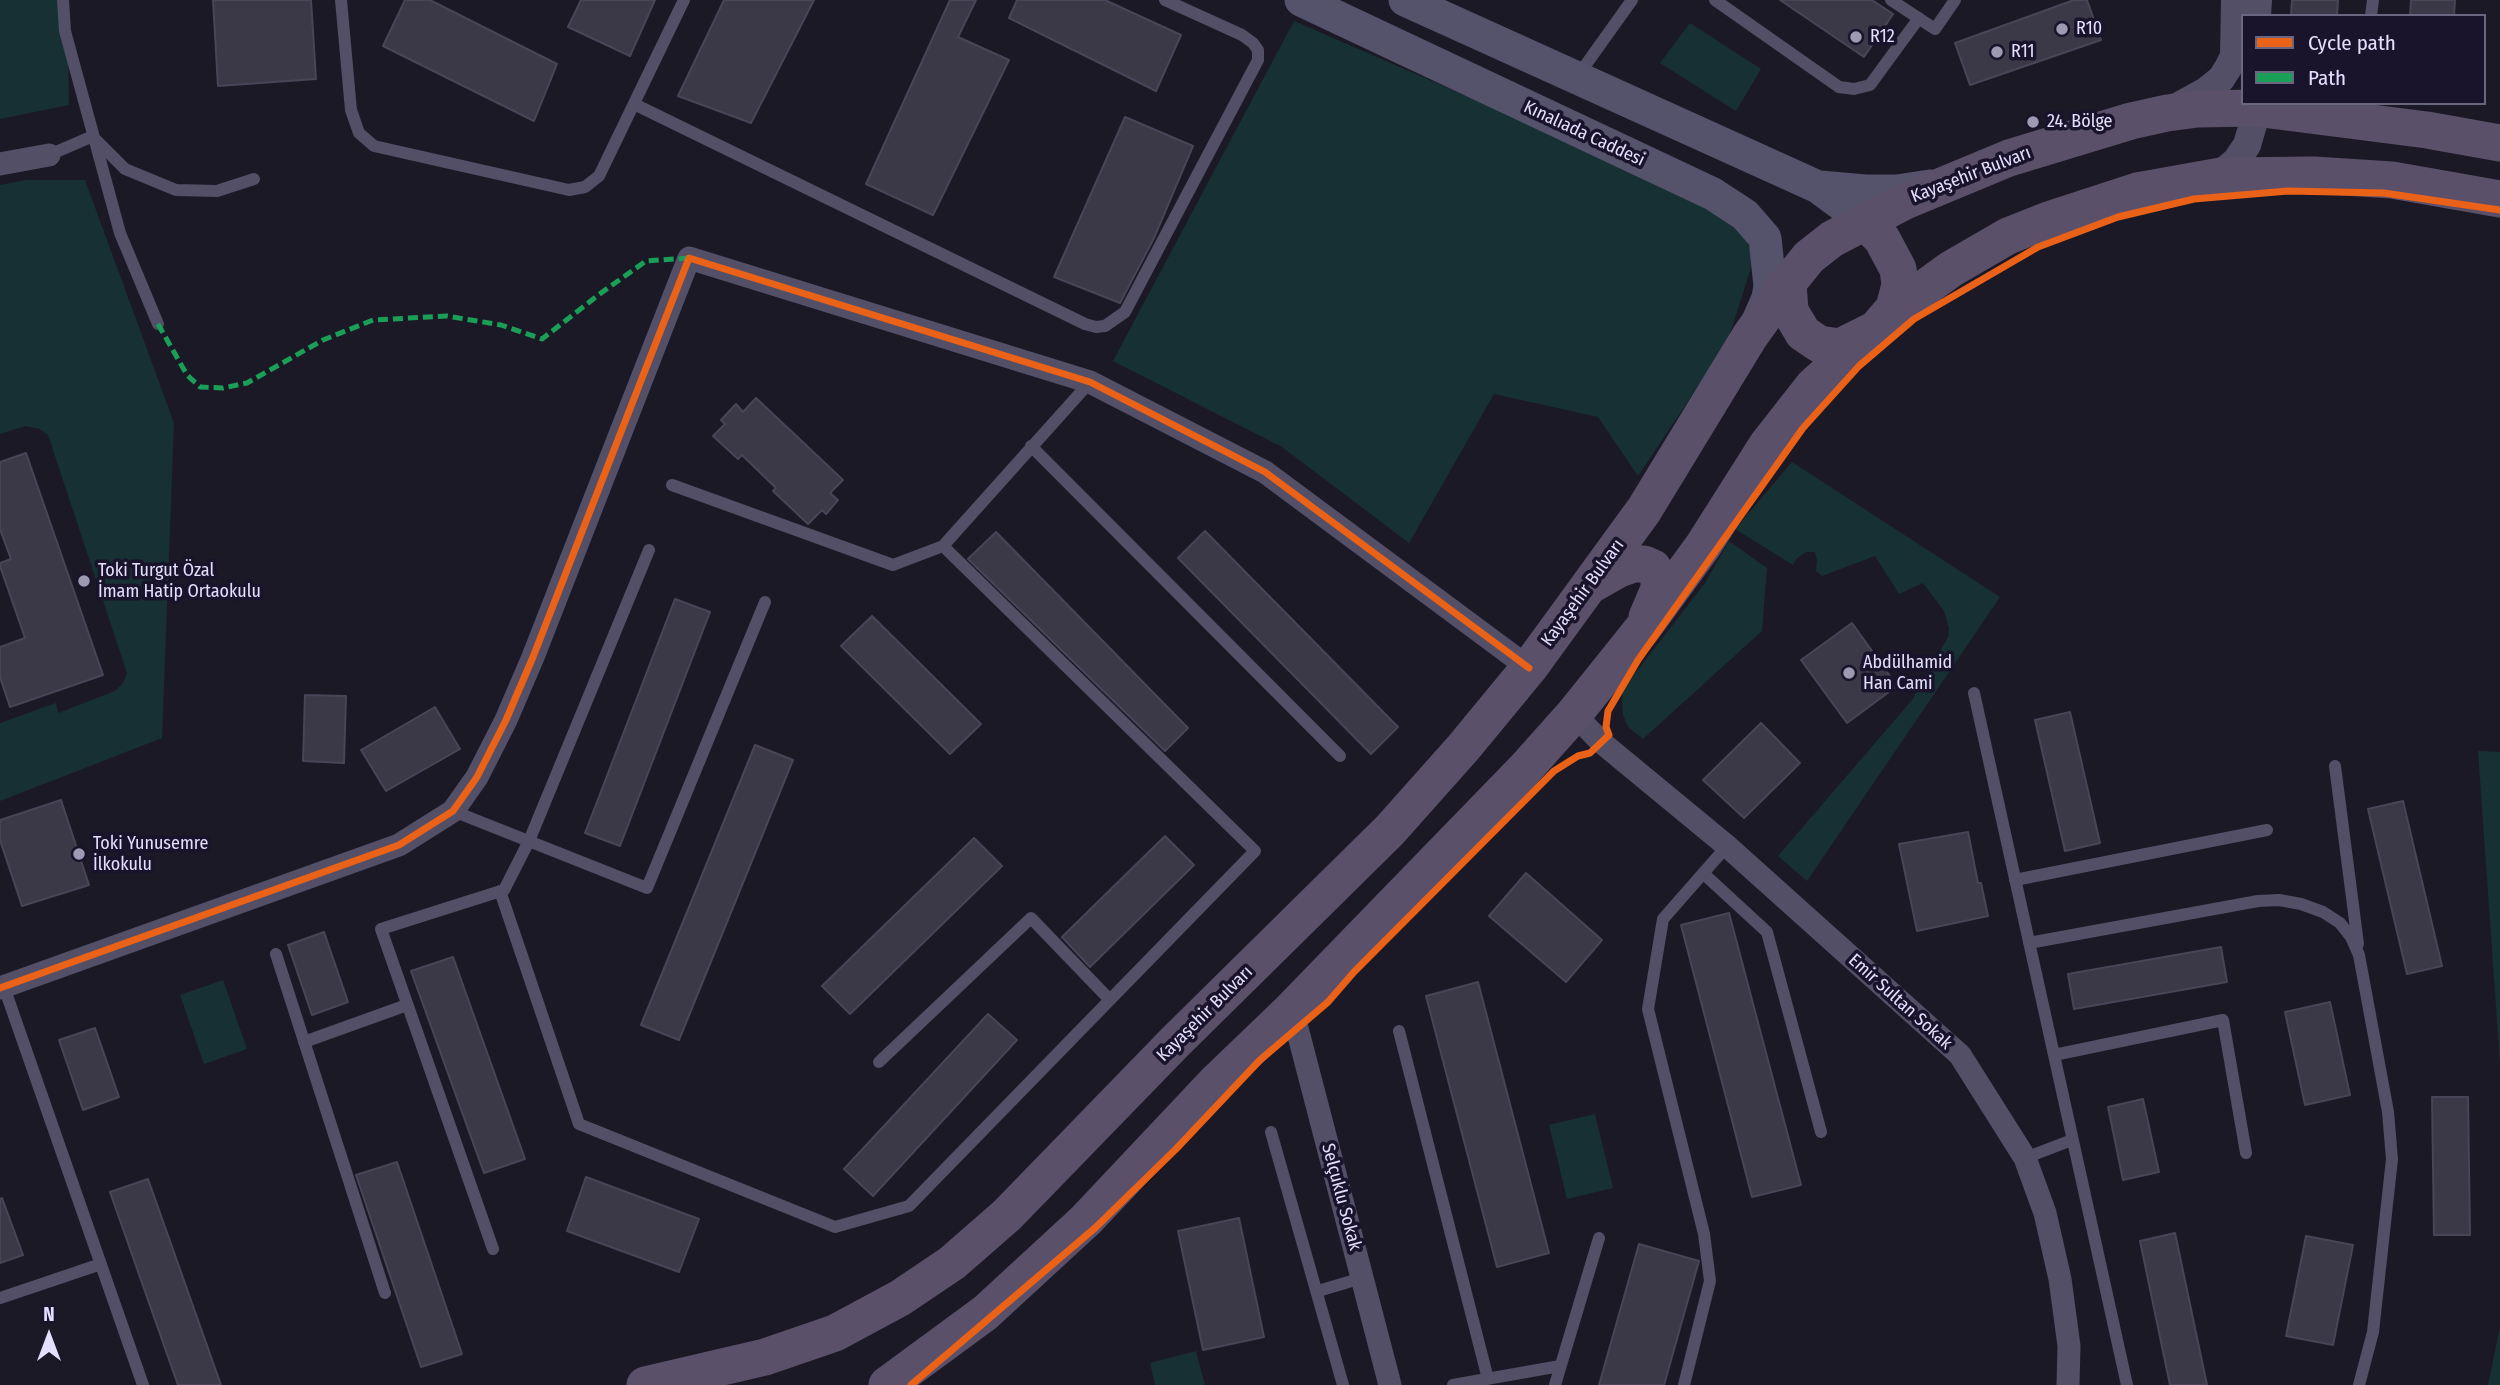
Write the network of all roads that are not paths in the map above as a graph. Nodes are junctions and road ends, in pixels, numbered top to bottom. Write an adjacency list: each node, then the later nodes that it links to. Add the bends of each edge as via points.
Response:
1 (63, 0): 18 (lane, via 65,31)
2 (341, 0): 14 (lane, via 351,110 359,133 374,146 578,190 598,176)
3 (684, 0): 14 (lane)
4 (1165, 0): 14 (lane, via 1242,36 1258,50 1258,60 1125,312 1105,326 1085,324)
5 (1301, 0): 28 (main road, Kınalıada Caddesi, via 1713,194 1745,215)
6 (1405, 0): 13 (main road)
7 (1632, 0): 13 (lane)
8 (1715, 0): 12 (lane, via 1839,88 1870,85)
9 (1891, 0): 12 (lane)
10 (1955, 0): 12 (lane, via 1935,29)
11 (2235, 0): 17 (street, via 2234,56 2228,68 2206,91)
12 (1919, 18)
13 (1577, 77): 25 (main road)
14 (634, 104)
15 (2255, 106): 16 (main road, Kayaşehir Bulvarı); 17 (main road, Kayaşehir Bulvarı); 22 (street, via 2252,134 2242,154)
16 (2301, 108): 19 (main road, Kayaşehir Bulvarı)
17 (2167, 113): 24 (main road, Kayaşehir Bulvarı, via 2009,158)
18 (93, 136): 20 (lane); 23 (lane, via 125,169 176,190 217,191); 30 (lane, via 121,233)
19 (2500, 143)
20 (49, 155): 21 (street)
21 (0, 164)
22 (2217, 177): 26 (main road, via 2380,179); 31 (main road, via 2137,191 2008,236 1943,275)
23 (254, 179)
24 (1951, 183): 25 (main road, via 1897,191); 27 (main road, Kayaşehir Bulvarı)
25 (1818, 187): 27 (main road)
26 (2491, 197)
27 (1864, 222): 29 (main road, Kayaşehir Bulvarı, via 1809,257); 31 (main road, via 1887,247 1900,285 1894,308)
28 (1765, 238): 29 (main road, Kınalıada Caddesi); 32 (main road, via 1768,298)
29 (1788, 284): 31 (main road, via 1790,310 1803,333 1819,344 1840,347); 32 (main road, Kayaşehir Bulvarı)
30 (158, 324)
31 (1876, 328): 40 (main road, via 1814,385 1767,445 1703,546)
32 (1751, 337): 38 (main road, Kayaşehir Bulvarı, via 1644,510)
33 (1090, 382): 34 (lane); 41 (street, via 1265,472); 46 (street, via 689,258 528,669 477,777)
34 (1031, 446): 36 (lane); 44 (lane)
35 (672, 485): 36 (lane, via 893,565)
36 (943, 546): 59 (lane, via 1255,850)
37 (649, 550): 49 (lane)
38 (1587, 587): 40 (main road, via 1633,564 1653,568 1659,589); 41 (main road, Kayaşehir Bulvarı)
39 (765, 602): 49 (lane, via 648,888)
40 (1643, 628): 43 (main road)
41 (1529, 668): 47 (main road, Kayaşehir Bulvarı)
42 (1974, 693): 53 (lane)
43 (1574, 714): 50 (street, Emir Sultan Sokak, via 1601,743); 51 (main road)
44 (1340, 756)
45 (2335, 766): 57 (lane)
46 (453, 811): 49 (lane); 58 (street, via 399,845)
47 (1390, 831): 51 (main road, via 1383,851 1388,866); 81 (main road, Kayaşehir Bulvarı, via 1007,1215 952,1263 835,1333 765,1357)
48 (2267, 831): 53 (lane)
49 (529, 841): 54 (lane)
50 (1727, 846): 52 (lane); 70 (street, Emir Sultan Sokak, via 1960,1055)
51 (1428, 870): 61 (main road)
52 (1704, 874): 67 (lane, via 1767,932); 87 (lane, via 1663,919 1648,1009 1704,1234 1710,1281)
53 (2015, 880): 55 (lane)
54 (500, 891): 59 (lane, via 579,1124 835,1227 909,1206); 60 (lane, via 381,929)
55 (2029, 943): 57 (lane, via 2279,900 2301,904 2340,923); 64 (lane)
56 (276, 954): 63 (lane)
57 (2359, 955): 90 (lane, via 2392,1158 2372,1332)
58 (2, 988): 73 (lane)
59 (1110, 1000): 65 (lane, via 1031,918)
60 (407, 1005): 63 (lane); 72 (lane)
61 (1292, 1009): 74 (street, Selçuklu Sokak); 82 (main road, via 1086,1220 985,1313)
62 (1399, 1031): 79 (lane)
63 (304, 1042): 76 (lane)
64 (2053, 1055): 68 (lane); 69 (lane, via 2223,1020)
65 (878, 1062)
66 (1271, 1132): 75 (lane)
67 (1821, 1132)
68 (2072, 1140): 70 (lane); 89 (lane)
69 (2246, 1153)
70 (2025, 1158): 88 (street, Emir Sultan Sokak, via 2045,1213 2060,1279 2069,1346)
71 (1599, 1238): 78 (lane)
72 (493, 1249)
73 (101, 1264): 77 (lane); 80 (lane)
74 (1362, 1278): 75 (lane); 84 (street, Selçuklu Sokak)
75 (1318, 1290): 83 (lane)
76 (385, 1293)
77 (0, 1298)
78 (1560, 1366): 79 (lane); 86 (lane)
79 (1488, 1379): 85 (lane)
80 (144, 1385)
81 (645, 1385)
82 (887, 1385)
83 (1343, 1385)
84 (1390, 1385)
85 (1453, 1385)
86 (1555, 1385)
87 (1684, 1385)
88 (2068, 1385)
89 (2127, 1385)
90 (2359, 1385)

